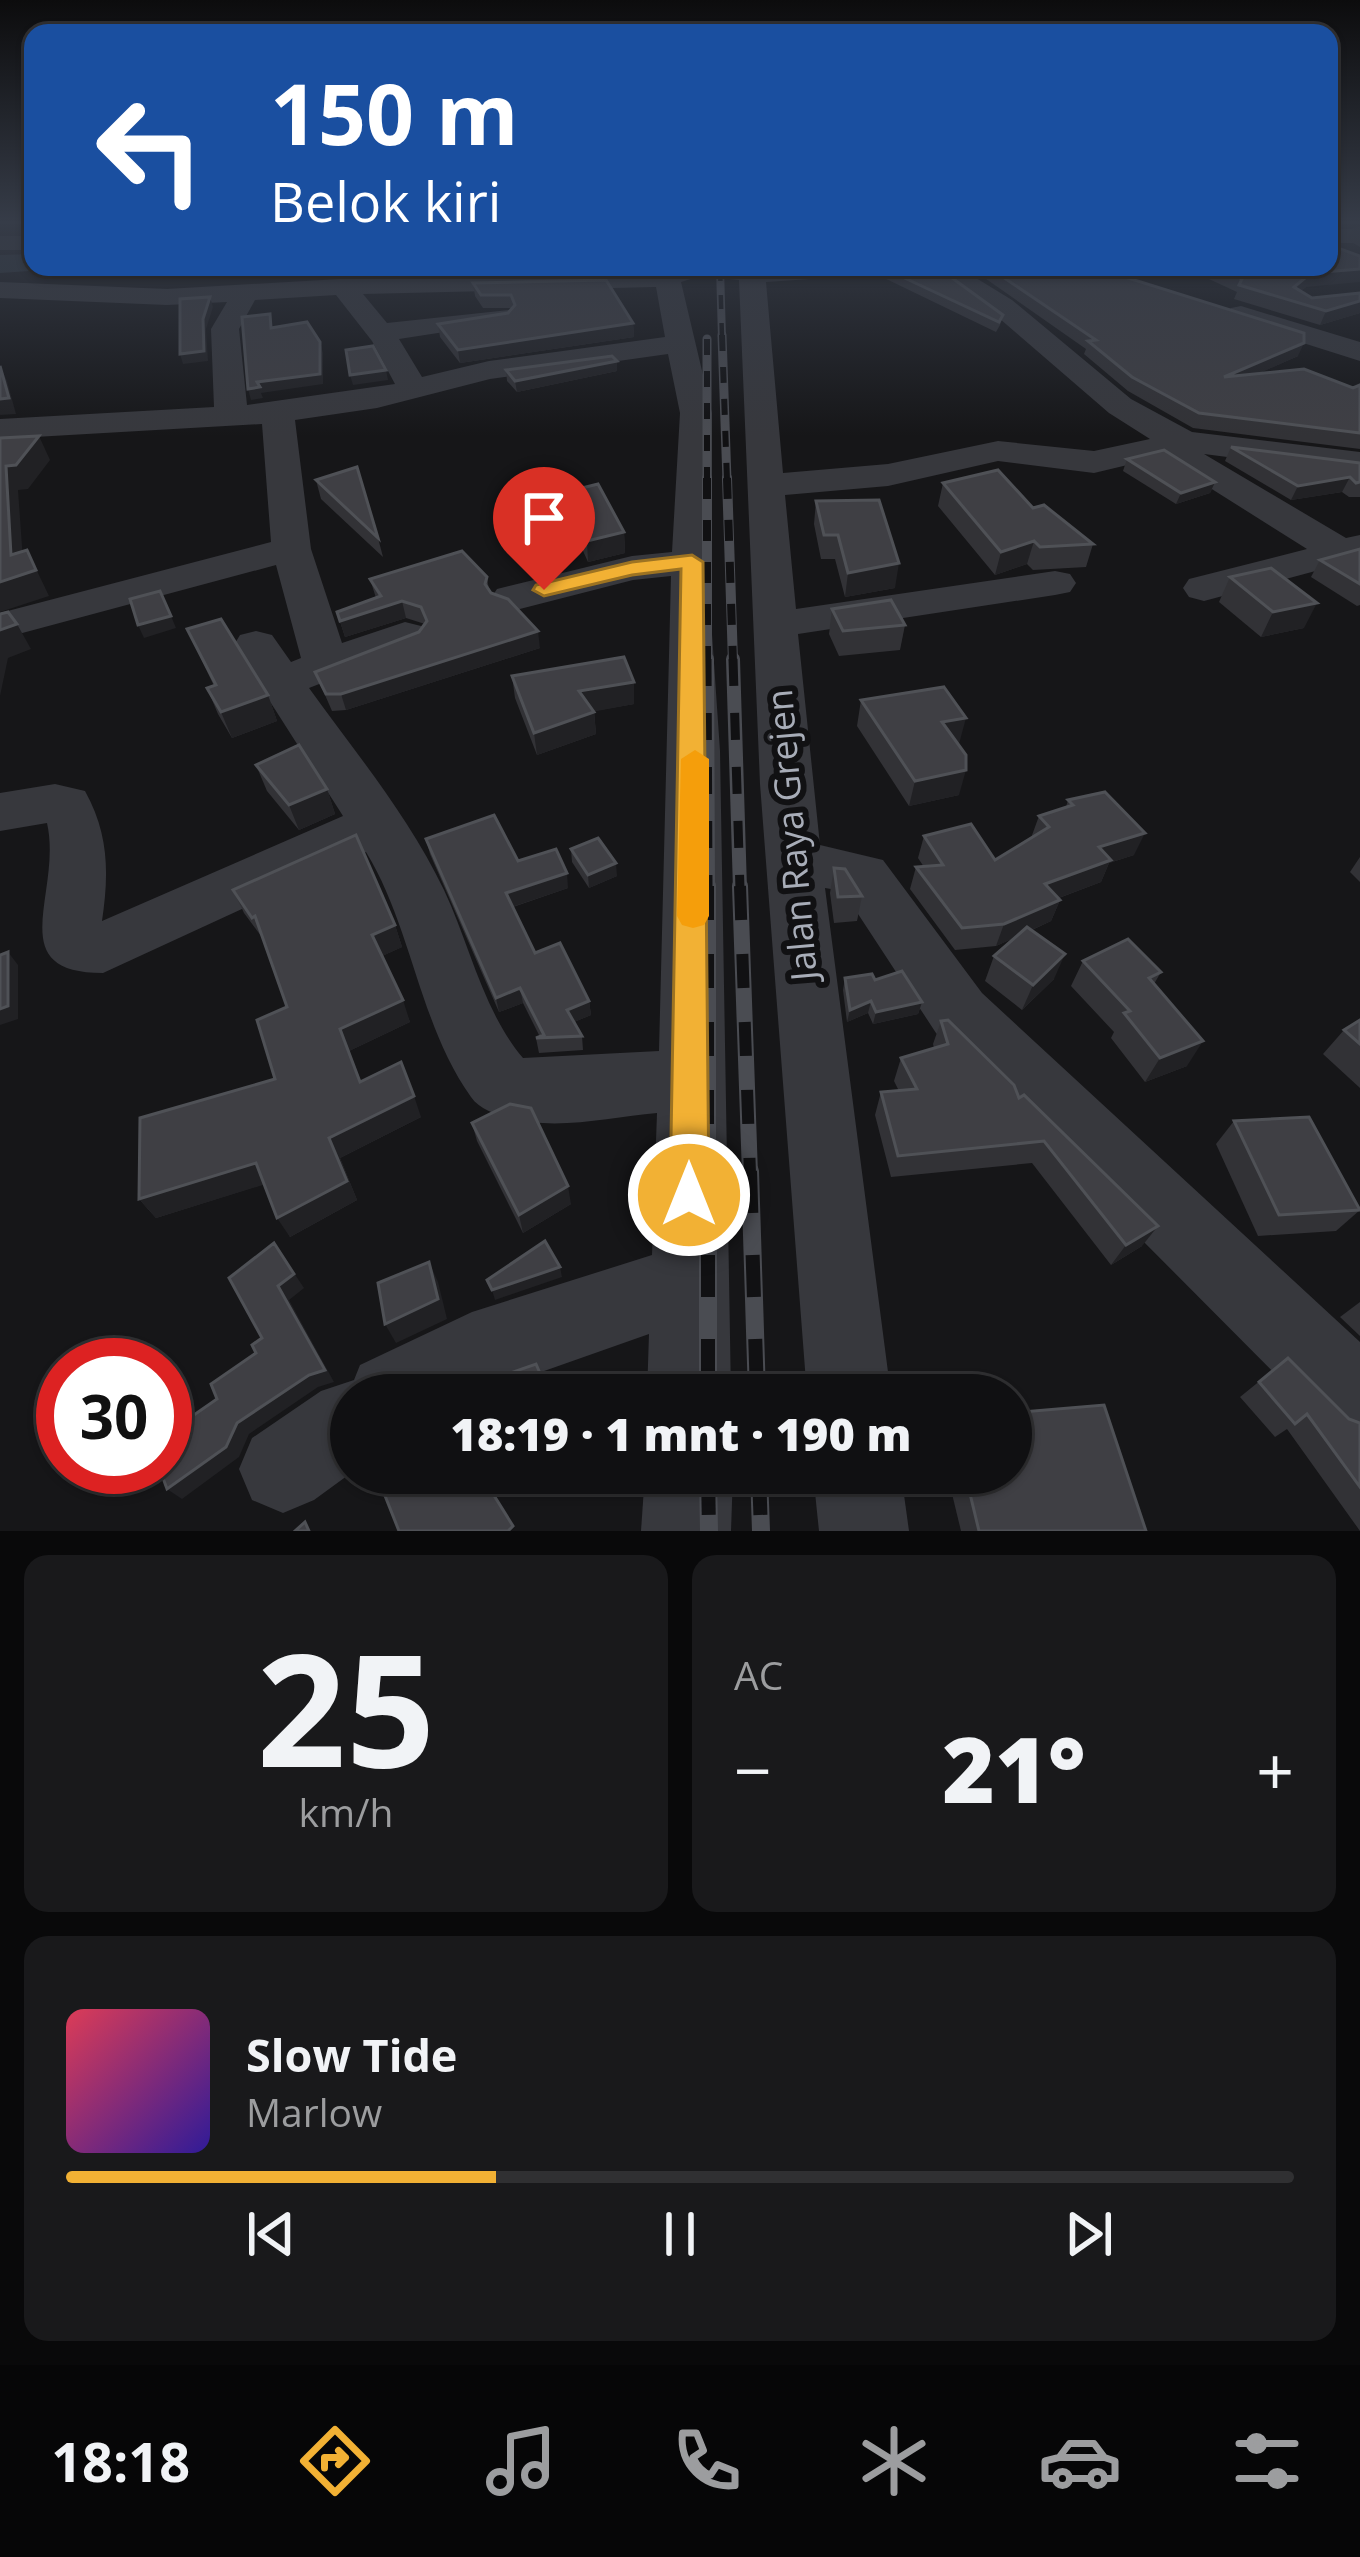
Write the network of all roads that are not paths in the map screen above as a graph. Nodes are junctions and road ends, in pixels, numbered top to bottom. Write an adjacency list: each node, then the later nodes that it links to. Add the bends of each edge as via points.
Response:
1 (82, 293): 2 (street)
2 (214, 293)
3 (245, 293): 15 (street, via 225,329)
4 (348, 293): 10 (street)
5 (670, 293): 11 (street)
6 (757, 293): 19 (street, Jalan Raya Grejen)
7 (981, 293): 17 (street)
8 (1207, 303): 12 (street)
9 (499, 316): 10 (street)
10 (380, 333): 13 (street)
11 (679, 344): 13 (street); 22 (street, via 696,413)
12 (1360, 352)
13 (412, 386): 14 (street)
14 (278, 413): 15 (street); 20 (street)
15 (231, 415): 16 (street)
16 (0, 429)
17 (1176, 443): 18 (street); 19 (street, via 1094,462 998,451 888,476); 21 (street)
18 (1360, 463)
19 (765, 486): 26 (street, Jalan Raya Grejen)
20 (291, 549): 27 (street); 29 (street)
21 (1350, 549): 24 (street)
22 (692, 562): 25 (street); 33 (street)
23 (1055, 583): 26 (street)
24 (1204, 588)
25 (512, 598)
26 (773, 625): 32 (street, Jalan Raya Grejen)
27 (0, 626)
28 (405, 635): 29 (street)
29 (287, 664): 31 (street)
30 (0, 812): 31 (street, via 55,803 74,818 79,874 69,940 78,948 103,948)
31 (376, 824): 33 (street, via 416,892 496,1078 536,1092)
32 (794, 867): 37 (street, Jalan Raya Grejen); 38 (street, via 863,875 959,1013)
33 (690, 1080): 34 (street)
34 (689, 1282): 35 (street, via 472,1353); 36 (street)
35 (431, 1374)
36 (689, 1374)
37 (847, 1374)
38 (1360, 1399)
39 (330, 1436): 40 (street)
40 (284, 1469)
41 (688, 1494): 43 (street)
42 (860, 1494): 44 (street)
43 (686, 1531)
44 (864, 1531)

